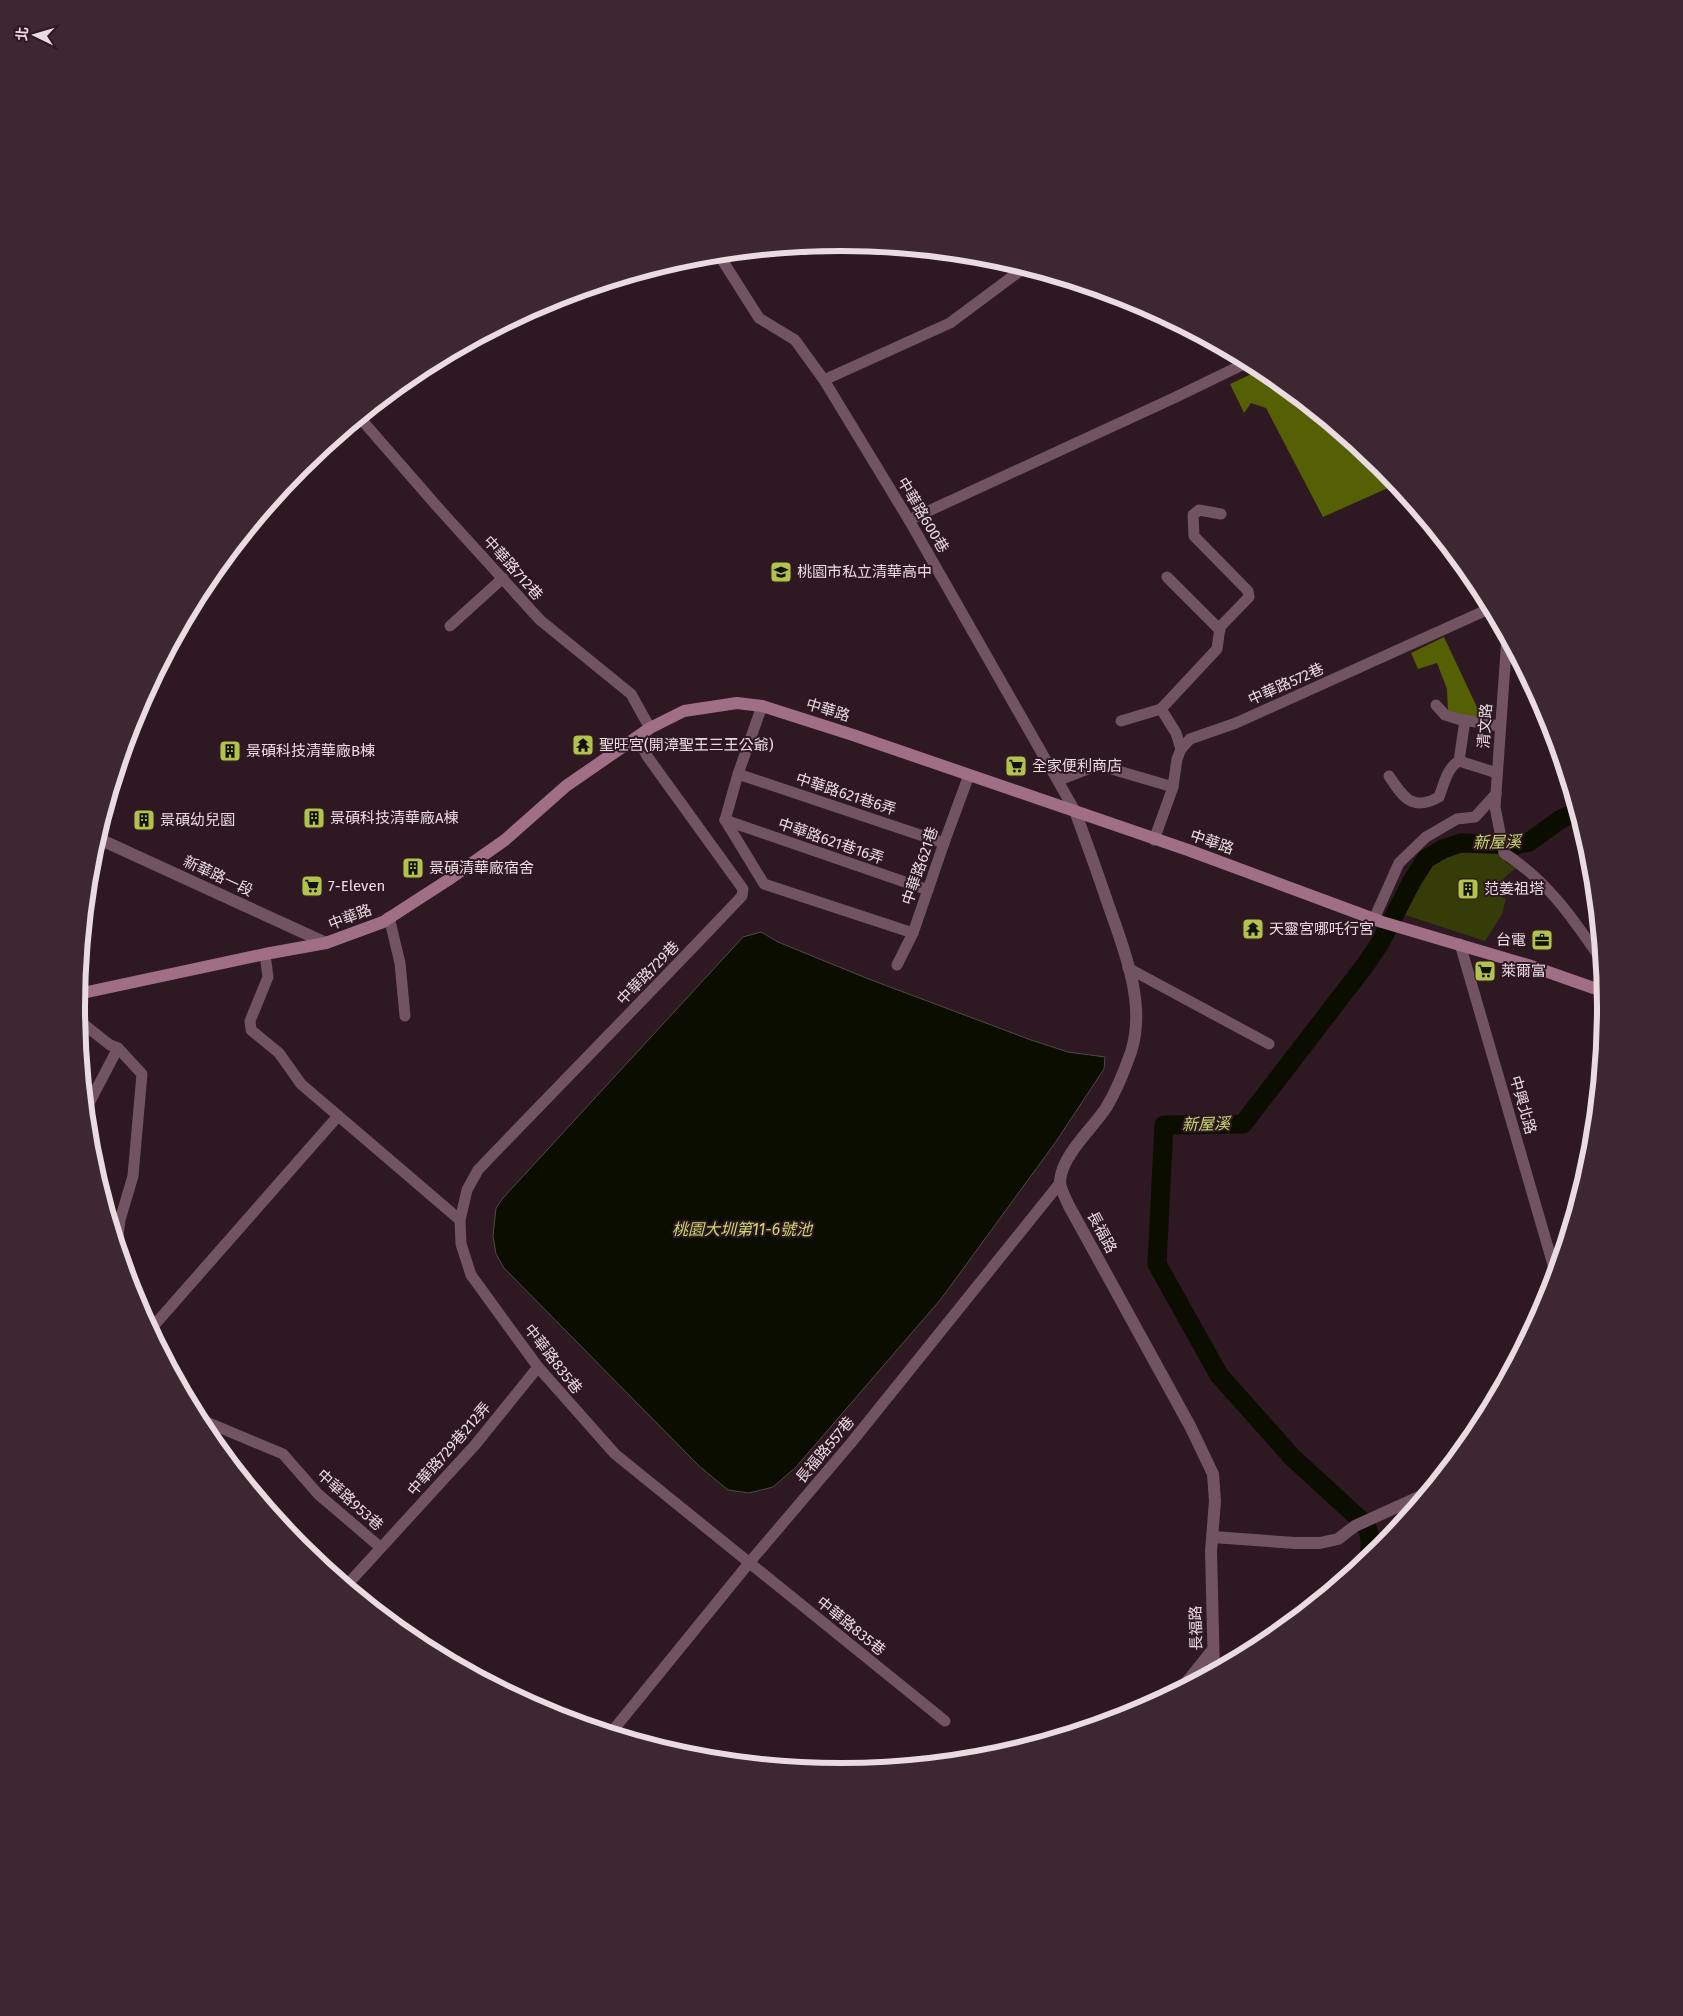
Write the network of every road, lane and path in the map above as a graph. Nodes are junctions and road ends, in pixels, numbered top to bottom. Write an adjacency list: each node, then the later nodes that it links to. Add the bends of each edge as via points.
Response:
1 (722, 261): 4 (street, 中華路600巷, via 759,318 795,340)
2 (1018, 273): 4 (street, via 950,323)
3 (1240, 366): 7 (street)
4 (824, 380): 7 (street, 中華路600巷)
5 (364, 422): 9 (street, 中華路712巷)
6 (1221, 514): 12 (street, via 1198,510 1193,515 1194,536 1248,591 1249,597)
7 (909, 520): 28 (street, 中華路600巷)
8 (1167, 577): 12 (street)
9 (503, 578): 11 (street); 20 (street, 中華路712巷, via 540,620 631,694)
10 (1485, 611): 22 (street, 中華路572巷, via 1236,723 1190,740)
11 (450, 626)
12 (1220, 630): 16 (street, via 1217,649)
13 (1506, 647): 19 (street, 清文路)
14 (1436, 705): 17 (street, via 1445,715)
15 (762, 706): 20 (main road, 中華路, via 736,703 684,711); 25 (street); 26 (main road, 中華路)
16 (1161, 709): 18 (street); 22 (street)
17 (1465, 720): 19 (street); 23 (street)
18 (1121, 722)
19 (1499, 726): 24 (street, 清文路)
20 (650, 728): 21 (main road, 中華路)
21 (637, 737): 37 (main road, 中華路, via 566,786 505,840); 55 (street, 中華路729巷, via 647,756 743,889 742,896 478,1170 467,1190)
22 (1181, 749): 29 (street)
23 (1460, 761): 24 (street); 27 (street, via 1453,765 1439,797 1422,804 1402,796)
24 (1497, 773): 30 (street, 清文路)
25 (738, 774): 32 (street); 35 (street, 中華路621巷6弄)
26 (970, 775): 31 (main road, 中華路); 35 (street, 中華路621巷)
27 (1389, 776)
28 (1059, 780): 29 (street, via 1098,765); 31 (street, 中華路600巷)
29 (1173, 787): 33 (street)
30 (1496, 794): 38 (street, via 1475,816 1457,819 1426,836 1399,863); 42 (street, 清文路, via 1504,854 1526,867 1567,910)
31 (1075, 811): 33 (main road, 中華路); 45 (street, via 1121,939)
32 (725, 820): 36 (street, 中華路621巷16弄); 39 (street, via 764,884)
33 (1154, 840): 38 (main road, 中華路)
34 (104, 841): 40 (street, 新華路一段)
35 (944, 843): 36 (street, 中華路621巷)
36 (928, 890): 39 (street, 中華路621巷)
37 (389, 918): 40 (main road, 中華路); 48 (street, via 400,962)
38 (1378, 920): 41 (main road, 中華路)
39 (913, 933): 44 (street, 中華路621巷)
40 (326, 943): 43 (main road, 中華路)
41 (1460, 944): 46 (main road, 中華路); 57 (street, 中興北路)
42 (1595, 951)
43 (265, 954): 47 (main road, 中華路); 53 (street, via 268,978 250,1021 251,1030 279,1052 301,1084)
44 (897, 965)
45 (1128, 968): 50 (street); 54 (street, via 1136,1018 1132,1050 1119,1086 1069,1156)
46 (1597, 989)
47 (86, 992)
48 (405, 1016)
49 (86, 1026): 51 (street)
50 (1269, 1044)
51 (118, 1048): 52 (street); 56 (street, via 142,1074 133,1176)
52 (90, 1100)
53 (338, 1116): 55 (street); 58 (street)
54 (1060, 1183): 62 (street, 長福路, via 1069,1206 1207,1460 1213,1474); 64 (street, 長福路557巷, via 850,1443)
55 (460, 1220): 59 (street, 中華路835巷, via 461,1244 471,1276)
56 (119, 1230)
57 (1553, 1264)
58 (155, 1325)
59 (538, 1367): 63 (street, 中華路729巷212弄, via 475,1445); 64 (street, 中華路835巷, via 622,1460)
60 (209, 1423): 63 (street, 中華路953巷, via 283,1454 318,1494)
61 (1418, 1498): 62 (street, via 1355,1526 1338,1539 1320,1543)
62 (1213, 1537): 66 (street, 長福路)
63 (380, 1547): 65 (street, 中華路729巷212弄)
64 (749, 1562): 69 (street, 中華路835巷); 70 (street, 長福路557巷)
65 (349, 1582)
66 (1212, 1650): 67 (street, 長福路); 68 (street)
67 (1213, 1666)
68 (1188, 1680)
69 (945, 1721)
70 (614, 1729)

